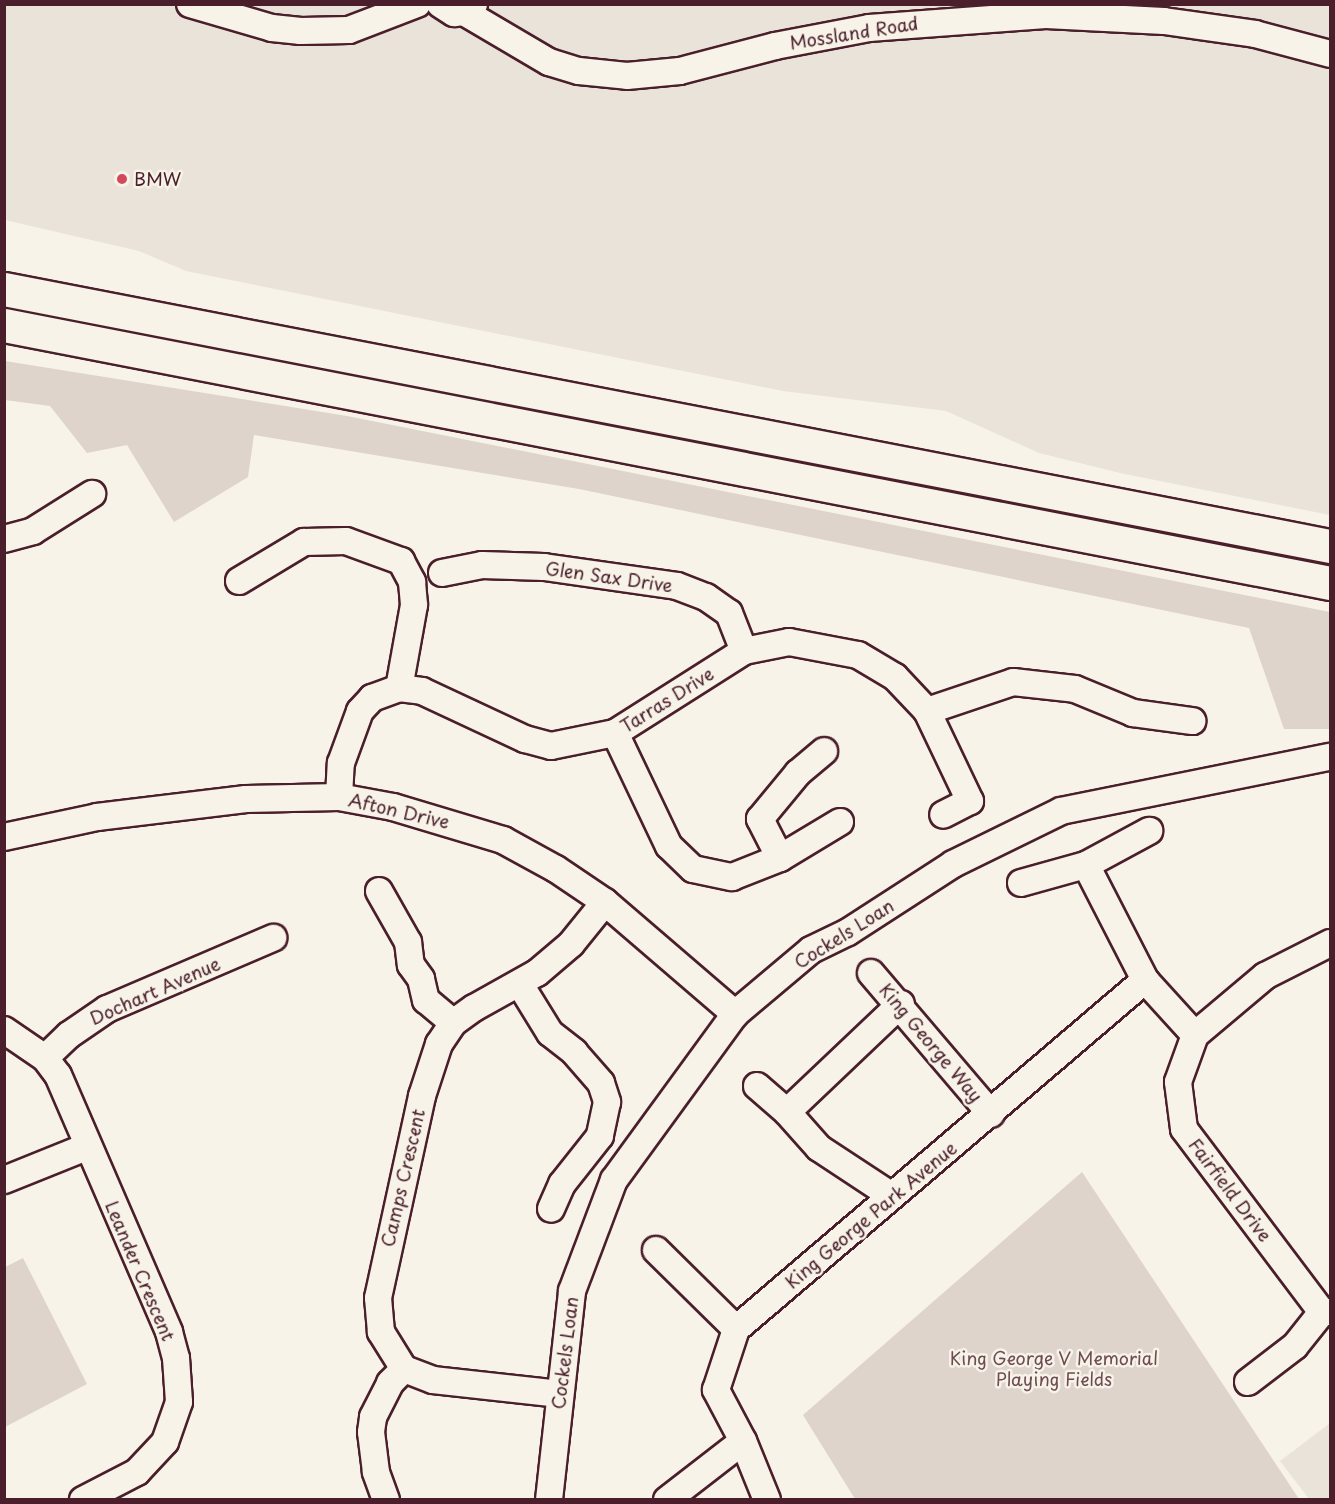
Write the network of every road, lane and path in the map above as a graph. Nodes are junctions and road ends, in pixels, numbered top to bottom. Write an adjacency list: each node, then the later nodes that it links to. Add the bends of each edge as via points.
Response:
1 (189, 4): 2 (street, via 301,31 349,30)
2 (417, 4)
3 (440, 4): 4 (street, Mossland Road, via 454,13)
4 (469, 8): 5 (street, Mossland Road, via 496,34 549,62 579,71 627,76 680,71)
5 (869, 16): 6 (street, Mossland Road, via 1125,17 1255,34)
6 (1330, 54)
7 (4, 267): 12 (highway)
8 (4, 289): 12 (highway)
9 (4, 325): 11 (highway)
10 (4, 338): 11 (highway)
11 (187, 363): 18 (highway, via 437,406)
12 (978, 476): 15 (highway)
13 (92, 494): 14 (street, via 33,531)
14 (4, 539)
15 (1330, 546)
16 (442, 573): 19 (street, Glen Sax Drive, via 482,565 544,567 677,586 706,597 729,613)
17 (239, 581): 20 (street, via 304,542 346,541 401,561 412,582 414,605)
18 (1330, 583)
19 (744, 651): 21 (street, Tarras Drive, via 789,642 858,655 895,677); 23 (street, Tarras Drive)
20 (399, 688): 23 (street, Tarras Drive, via 422,691 525,739 551,746); 26 (street, via 372,698 360,711 341,763)
21 (927, 711): 22 (street, via 1014,682 1075,689 1133,713); 27 (street, Tarras Drive, via 970,801)
22 (1192, 721)
23 (615, 734): 31 (street, via 669,846 693,868 732,877)
24 (824, 751): 31 (street, via 798,773 760,819)
25 (1330, 757): 42 (street, Cockels Loan, via 1061,811 953,864 848,933 811,950)
26 (339, 797): 30 (street, Afton Drive, via 246,799 152,810); 35 (street, Afton Drive, via 431,816 502,840 556,869)
27 (943, 815)
28 (840, 822): 31 (street)
29 (1149, 831): 32 (street)
30 (4, 837)
31 (780, 858)
32 (1086, 865): 33 (street); 39 (street)
33 (1022, 883)
34 (379, 891): 43 (street, via 408,942 411,965 421,979 426,1000)
35 (605, 902): 40 (street, Camps Crescent, via 571,944); 42 (street, Afton Drive)
36 (273, 938): 46 (street, Dochart Avenue, via 107,1009 69,1035)
37 (1330, 943): 45 (street, via 1265,976)
38 (871, 973): 41 (street, King George Way)
39 (1145, 980): 45 (street); 49 (street, King George Park Avenue)
40 (521, 986): 43 (street, Camps Crescent, via 474,1008); 53 (street, via 550,1033 574,1052 601,1083 608,1102 600,1136 562,1184)
41 (901, 1004): 48 (street); 49 (street, King George Way)
42 (735, 1014): 59 (street, Cockels Loan, via 614,1180 572,1291)
43 (453, 1023): 57 (street, Camps Crescent, via 439,1044 427,1076 378,1298 381,1332)
44 (4, 1030): 46 (street, Leander Crescent)
45 (1195, 1035): 55 (street, Fairfield Drive, via 1178,1082 1184,1129)
46 (45, 1058): 50 (street, Leander Crescent, via 58,1075)
47 (757, 1086): 48 (street)
48 (787, 1112): 52 (street, via 819,1148)
49 (991, 1114): 52 (street, King George Park Avenue)
50 (86, 1147): 51 (street); 61 (street, Leander Crescent, via 169,1332 180,1383 173,1422 165,1442 151,1460 121,1483)
51 (4, 1180)
52 (892, 1196): 56 (street, King George Park Avenue)
53 (551, 1209)
54 (656, 1250): 56 (street)
55 (1326, 1312): 58 (street, via 1295,1346)
56 (736, 1329): 60 (street, via 716,1390)
57 (404, 1369): 59 (street, via 434,1380); 62 (street, via 390,1383 373,1418 371,1432 375,1472)
58 (1248, 1382)
59 (560, 1394): 63 (street, Cockels Loan)
60 (743, 1441): 64 (street); 65 (street)
61 (83, 1500)
62 (386, 1500)
63 (549, 1500)
64 (667, 1500)
65 (767, 1500)

